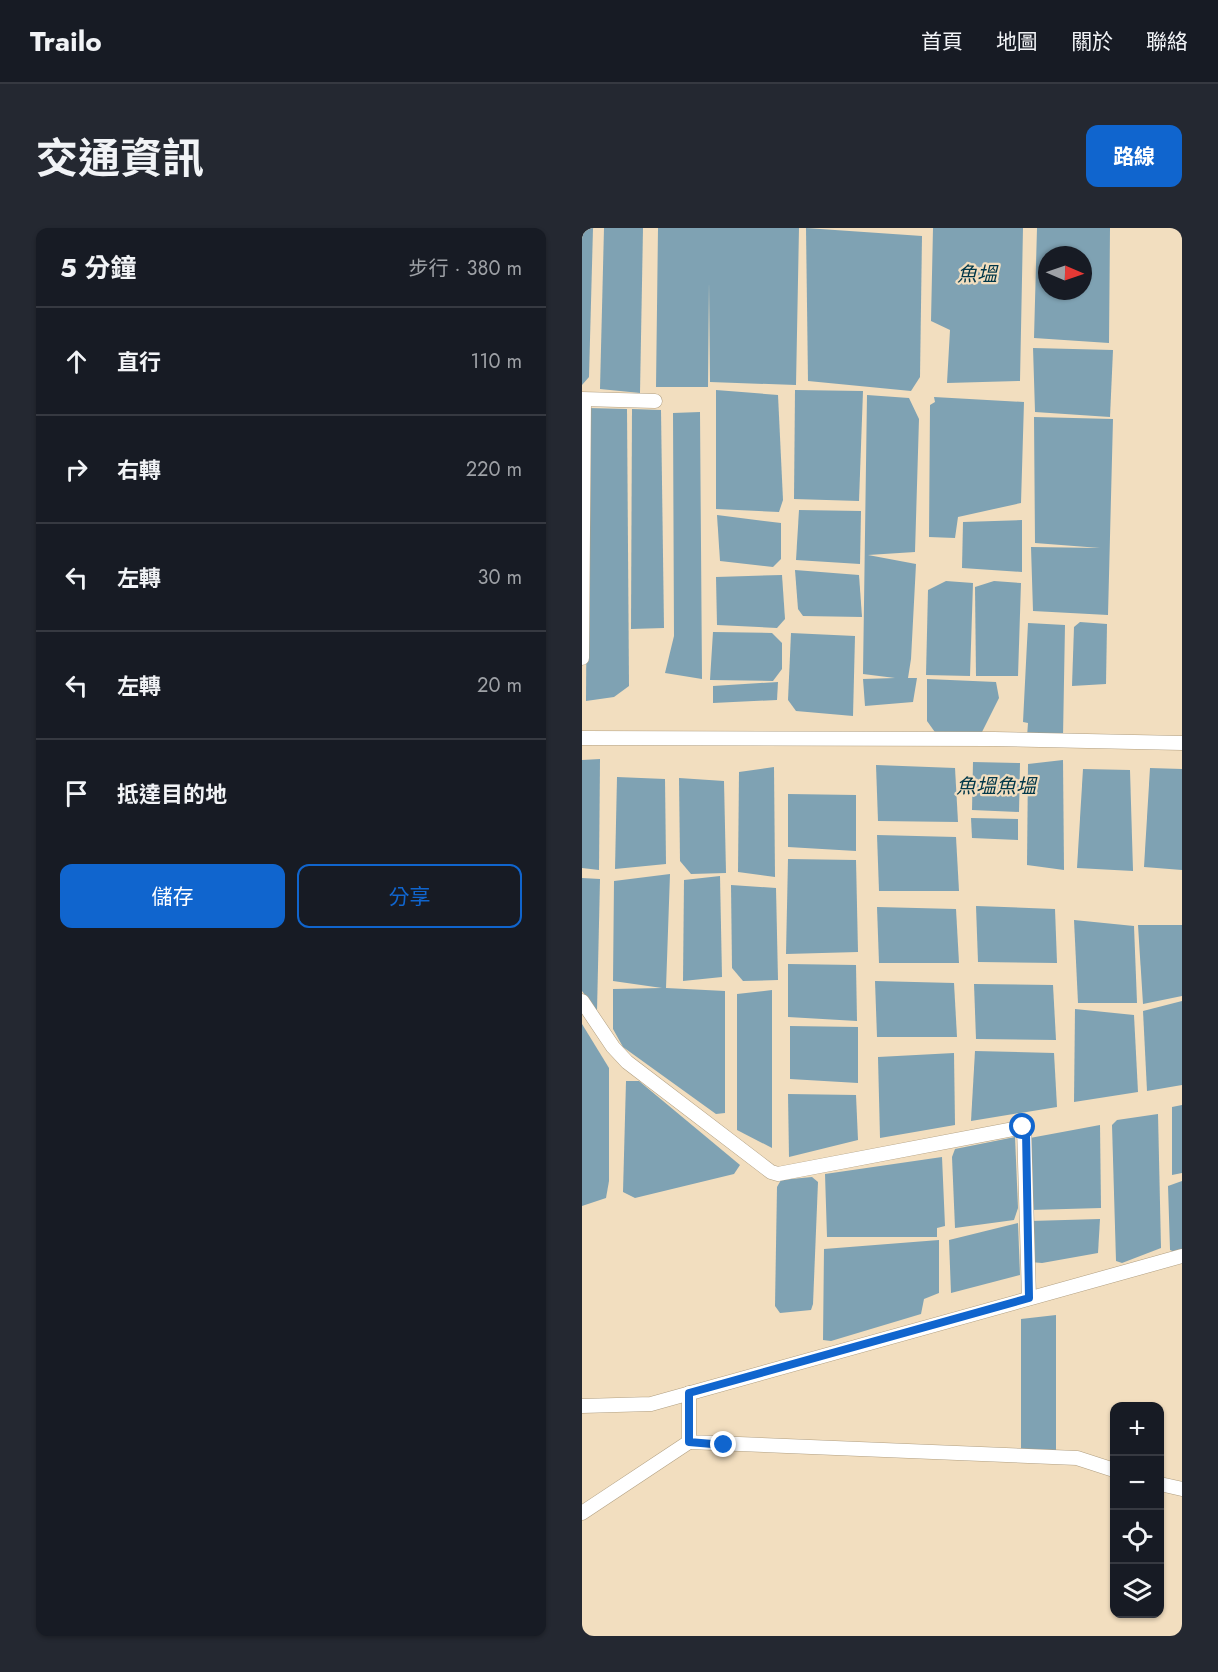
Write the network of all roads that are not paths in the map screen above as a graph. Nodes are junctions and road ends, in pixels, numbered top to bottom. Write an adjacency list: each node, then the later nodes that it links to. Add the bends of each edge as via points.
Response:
1 (583, 399): 2 (street); 3 (street)
2 (655, 402)
3 (582, 658)
4 (582, 738): 5 (street)
5 (1182, 743)
6 (582, 1001): 8 (street, via 627,1062 771,1172 778,1174 1023,1127)
7 (1182, 1256): 8 (street)
8 (1029, 1298): 9 (street)
9 (689, 1393): 10 (street, via 651,1404); 11 (street)
10 (582, 1406)
11 (689, 1442): 12 (street, via 1077,1458); 15 (street)
12 (1110, 1469)
13 (1164, 1485): 14 (street)
14 (1182, 1489)
15 (582, 1513)

